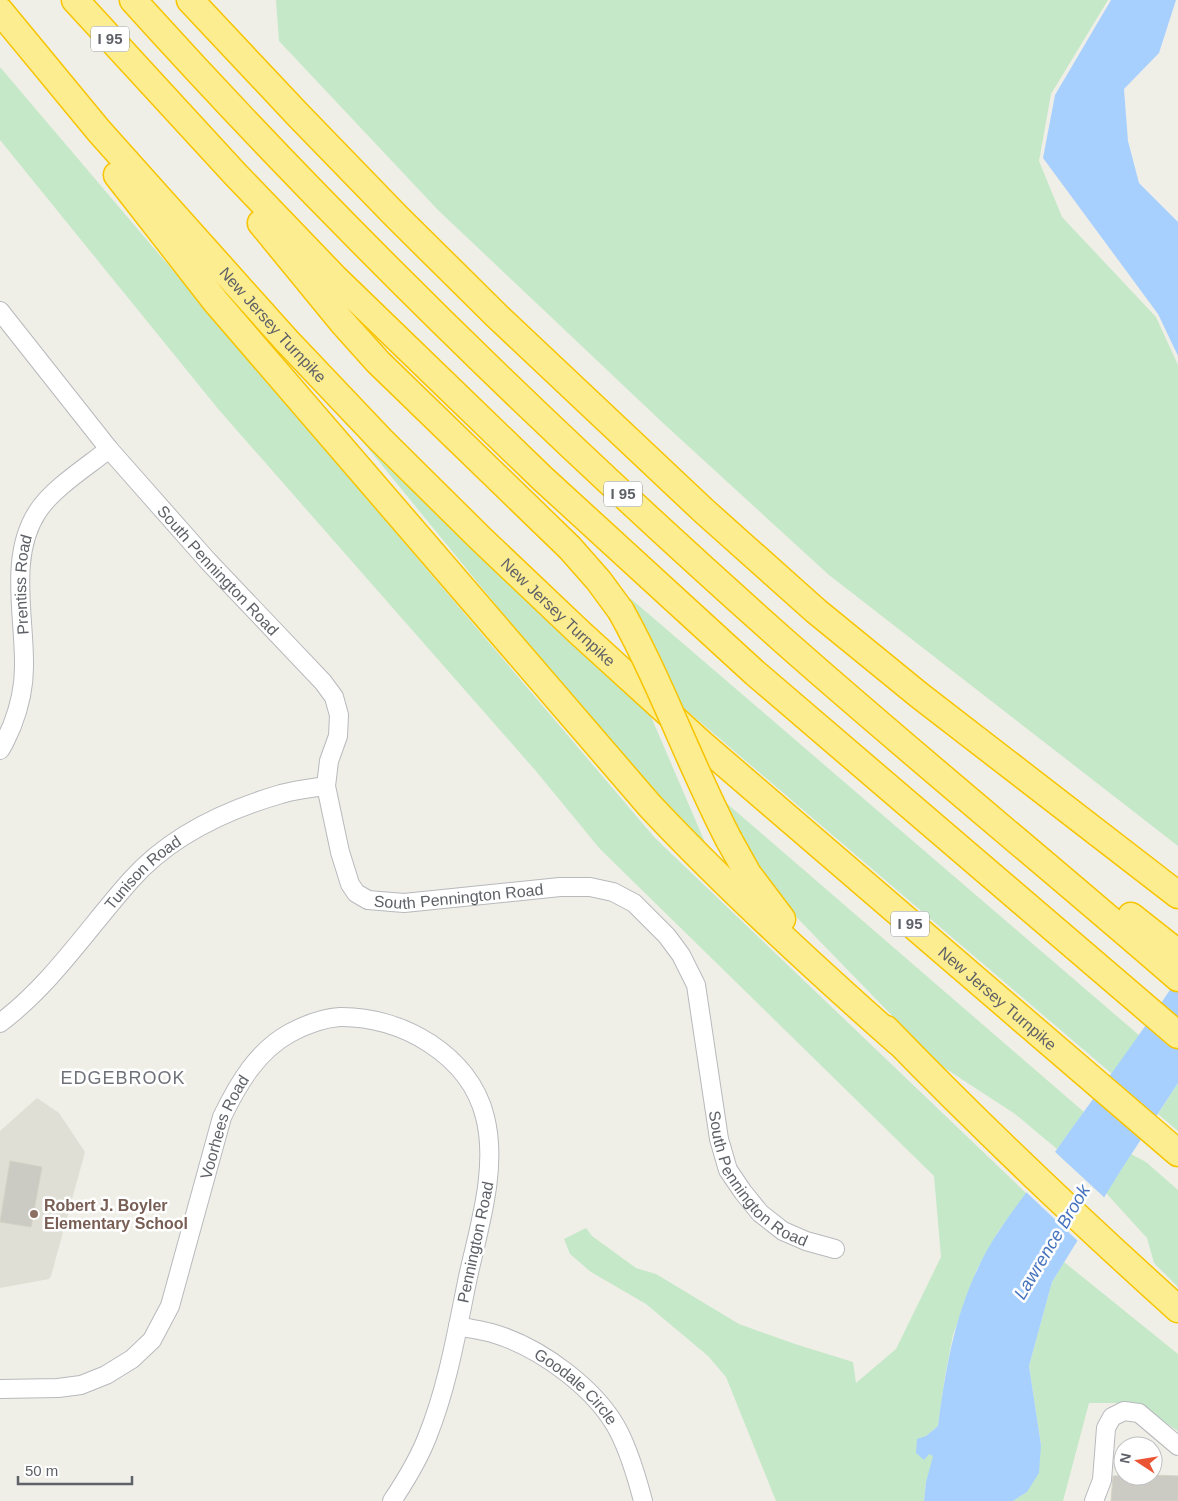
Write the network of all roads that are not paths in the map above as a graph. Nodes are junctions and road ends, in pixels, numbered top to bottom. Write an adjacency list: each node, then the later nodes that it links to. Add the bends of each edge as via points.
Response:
1 (75, 0): 6 (highway, I 95)
2 (133, 0): 14 (highway, I 95, via 367,246 572,446 785,642 1045,866)
3 (190, 0): 11 (highway, I 95, via 411,230 704,511 816,611)
4 (0, 11): 21 (highway, New Jersey Turnpike / I 95, via 99,131 249,299 381,440 480,538 702,744)
5 (0, 20): 20 (highway, via 216,302 643,798 694,853 816,970)
6 (146, 78): 19 (highway, I 95, via 336,278 542,478 756,673); 20 (highway, bridge, via 378,362 570,548 599,581 640,645 713,809 748,874 797,938)
7 (0, 311): 8 (street, South Pennington Road)
8 (109, 449): 9 (street, Prentiss Road, via 52,495 38,512 28,534 20,574 22,693 14,721); 10 (street, South Pennington Road, via 334,697 339,715 338,736 329,762)
9 (0, 750)
10 (326, 786): 18 (street, Tunison Road, via 283,794 240,808 204,824 167,847 132,878 41,987); 22 (street, South Pennington Road, via 350,884 356,893 368,900 404,903 575,887 612,892 634,903 667,936 696,985 718,1139 728,1170 760,1213 783,1231)
11 (1049, 797): 12 (highway); 13 (highway, I 95)
12 (1178, 878)
13 (1178, 895)
14 (1153, 944): 15 (highway); 16 (highway, I 95)
15 (1178, 953)
16 (1178, 978)
17 (382, 1022): 24 (street, Pennington Road, via 410,1031 458,1067 476,1093 485,1117 490,1151 489,1177); 25 (street, Voorhees Road, via 339,1017 316,1021 266,1050 247,1072 222,1117 170,1306 152,1340 106,1375 81,1385)
18 (0, 1023)
19 (1178, 1035)
20 (898, 1042): 23 (highway, via 994,1137)
21 (1178, 1153)
22 (835, 1249)
23 (1178, 1309)
24 (458, 1326): 27 (street, Pennington Road, via 428,1436 412,1471); 28 (street, Goodale Circle, via 495,1334 527,1347 582,1387 618,1431 634,1468)
25 (0, 1389)
26 (1178, 1446): 29 (street, via 1139,1413 1124,1411 1112,1417 1106,1428 1102,1480)
27 (392, 1501)
28 (643, 1501)
29 (1094, 1501)

